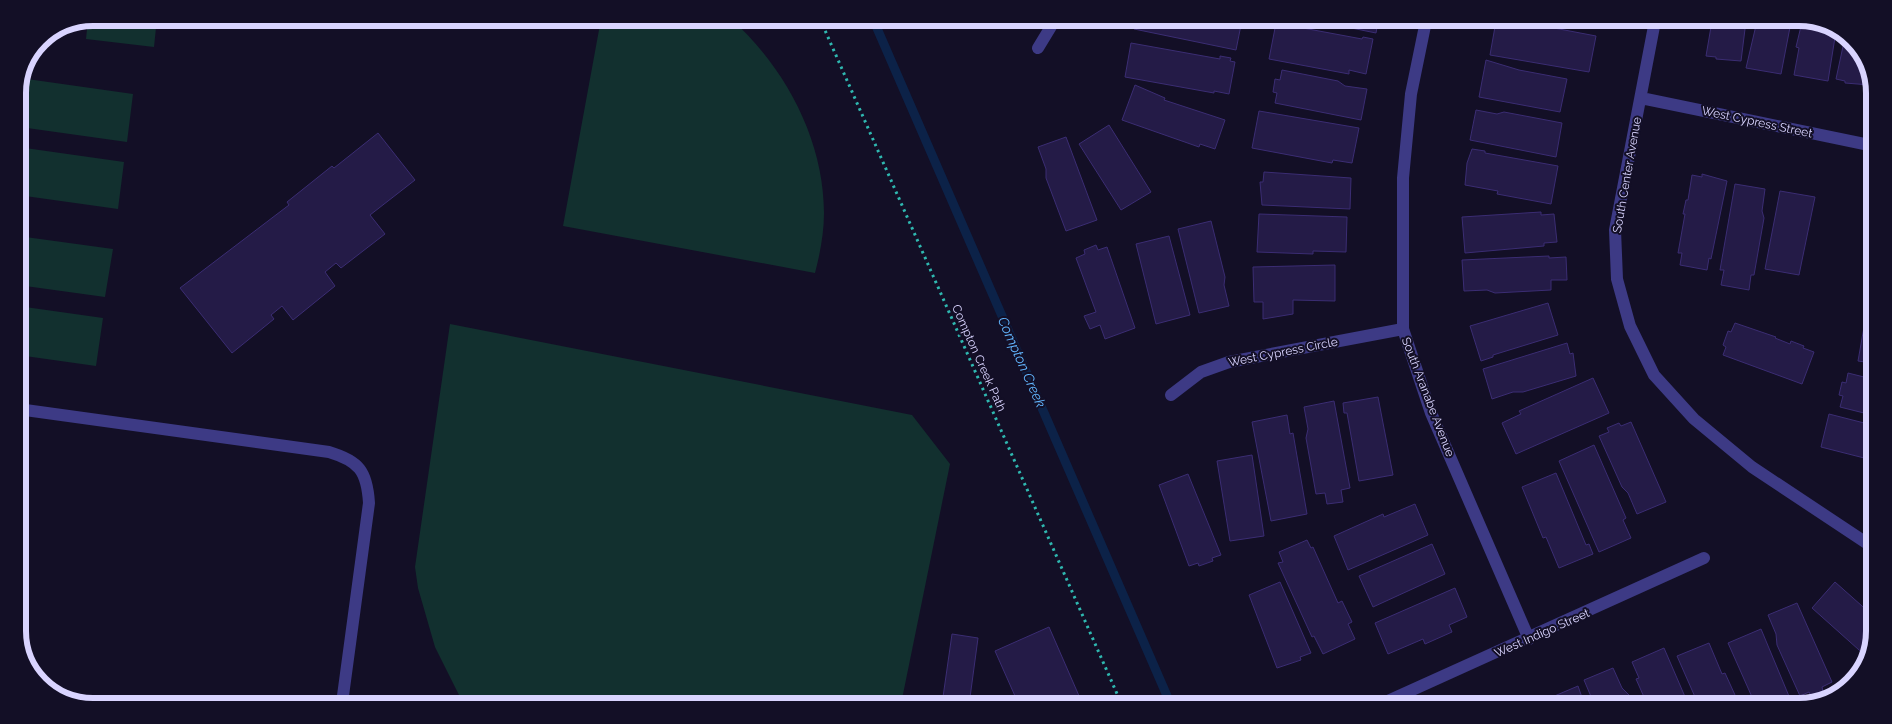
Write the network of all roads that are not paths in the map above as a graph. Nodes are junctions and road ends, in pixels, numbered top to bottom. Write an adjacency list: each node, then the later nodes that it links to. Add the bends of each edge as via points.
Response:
1 (1051, 26): 4 (street)
2 (1425, 26): 7 (street, South Aranabe Avenue, via 1412,94 1403,178)
3 (1654, 26): 5 (street, South Center Avenue)
4 (1038, 48)
5 (1641, 98): 6 (street, West Cypress Street); 10 (street, South Center Avenue, via 1616,230 1617,279 1630,326 1654,375 1694,419 1752,467)
6 (1866, 144)
7 (1403, 330): 8 (street, West Cypress Circle, via 1229,362 1201,372); 12 (street, South Aranabe Avenue, via 1431,413)
8 (1171, 394)
9 (26, 410): 13 (street, via 329,452 349,458 368,485 369,503)
10 (1866, 543)
11 (1704, 558): 12 (street, West Indigo Street)
12 (1529, 639): 14 (street, West Indigo Street)
13 (343, 698)
14 (1397, 698)

